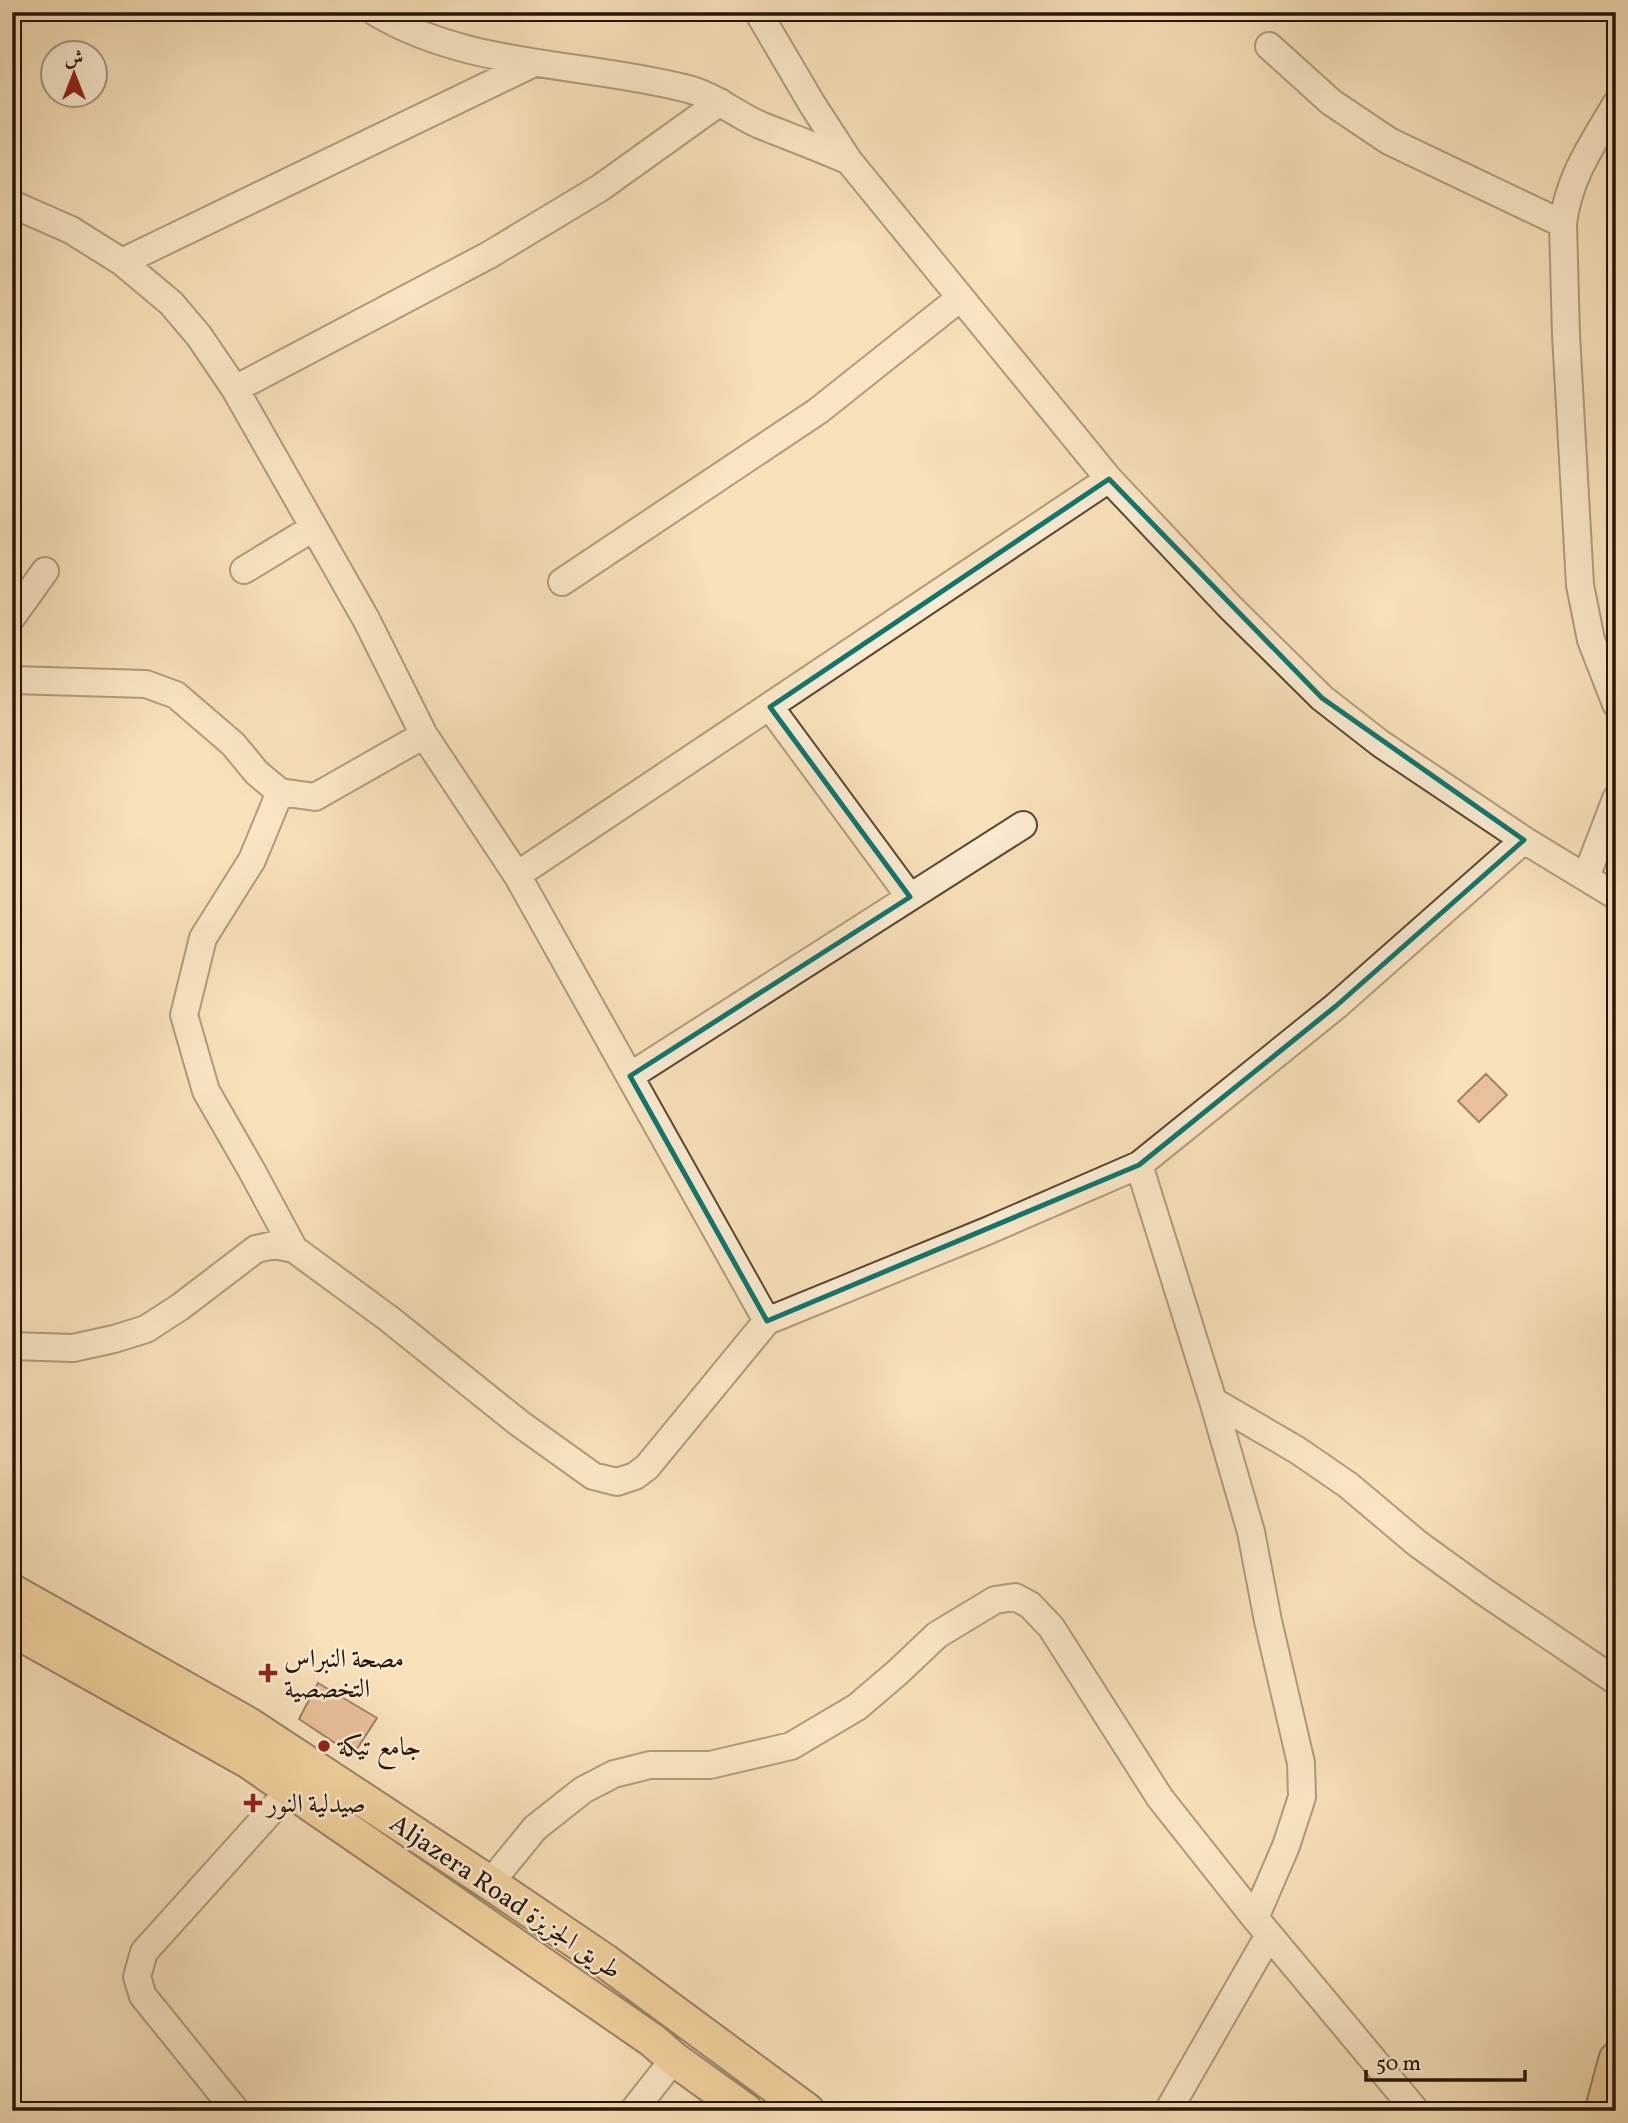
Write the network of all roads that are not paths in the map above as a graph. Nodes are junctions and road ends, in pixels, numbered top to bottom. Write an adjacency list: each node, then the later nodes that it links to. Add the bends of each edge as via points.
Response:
1 (375, 12): 4 (street, via 462,48)
2 (758, 12): 7 (street)
3 (1269, 46): 9 (street, via 1331,102 1389,141)
4 (534, 63): 5 (street, via 687,88); 10 (street)
5 (720, 102): 7 (street, via 758,124); 12 (street, via 600,188 489,255)
6 (1616, 104): 9 (street, via 1575,172)
7 (849, 161): 11 (street)
8 (12, 204): 10 (street, via 71,230)
9 (1563, 224): 20 (street, via 1580,584 1591,640)
10 (122, 262): 12 (street, via 171,303)
11 (960, 298): 13 (street); 17 (street, via 818,411)
12 (235, 389): 14 (street)
13 (1108, 480): 21 (street); 26 (street, via 1322,698)
14 (313, 528): 15 (street); 22 (street, via 366,619)
15 (244, 570)
16 (45, 571): 18 (street)
17 (562, 582)
18 (12, 617)
19 (12, 680): 23 (street, via 146,684 176,695)
20 (1616, 704)
21 (770, 707): 27 (street); 30 (street)
22 (424, 735): 23 (street, via 314,797); 27 (street)
23 (280, 792): 33 (street, via 252,860 204,938 184,1016 206,1091)
24 (1616, 799): 28 (street)
25 (1023, 825): 30 (street)
26 (1524, 840): 28 (street); 32 (street, via 1336,1006)
27 (517, 875): 31 (street)
28 (1586, 877): 29 (street)
29 (1616, 896)
30 (910, 897): 31 (street)
31 (630, 1076): 34 (street)
32 (1139, 1165): 34 (street); 36 (street)
33 (294, 1249): 34 (street, via 519,1423 593,1476 617,1482 647,1466); 35 (street, via 274,1245 256,1249 146,1329 73,1348)
34 (767, 1321)
35 (12, 1346)
36 (1213, 1401): 39 (street, via 1348,1485 1418,1544); 42 (street, via 1251,1532 1301,1763 1303,1797)
37 (12, 1591): 41 (main road, Aljazera Road طريق الجزيزة, via 248,1724)
38 (12, 1629): 40 (main road, Aljazera Road طريق الجزيزة, via 248,1761)
39 (1616, 1681)
40 (290, 1790): 43 (main road, Aljazera Road طريق الجزيزة); 45 (street, via 144,1952 136,1977 143,1996)
41 (491, 1883): 42 (street, via 535,1828 583,1790 614,1774 650,1765 710,1765 791,1746 857,1707 937,1634 995,1600 1015,1597 1030,1605 1051,1628 1160,1798); 48 (main road, Aljazera Road طريق الجزيزة, via 606,1961)
42 (1262, 1927): 49 (street); 50 (street)
43 (674, 2059): 46 (street); 47 (main road, Aljazera Road طريق الجزيزة)
44 (1616, 2059): 51 (main road)
45 (236, 2111)
46 (633, 2111)
47 (746, 2111)
48 (808, 2111)
49 (1168, 2111)
50 (1416, 2111)
51 (1602, 2111)

